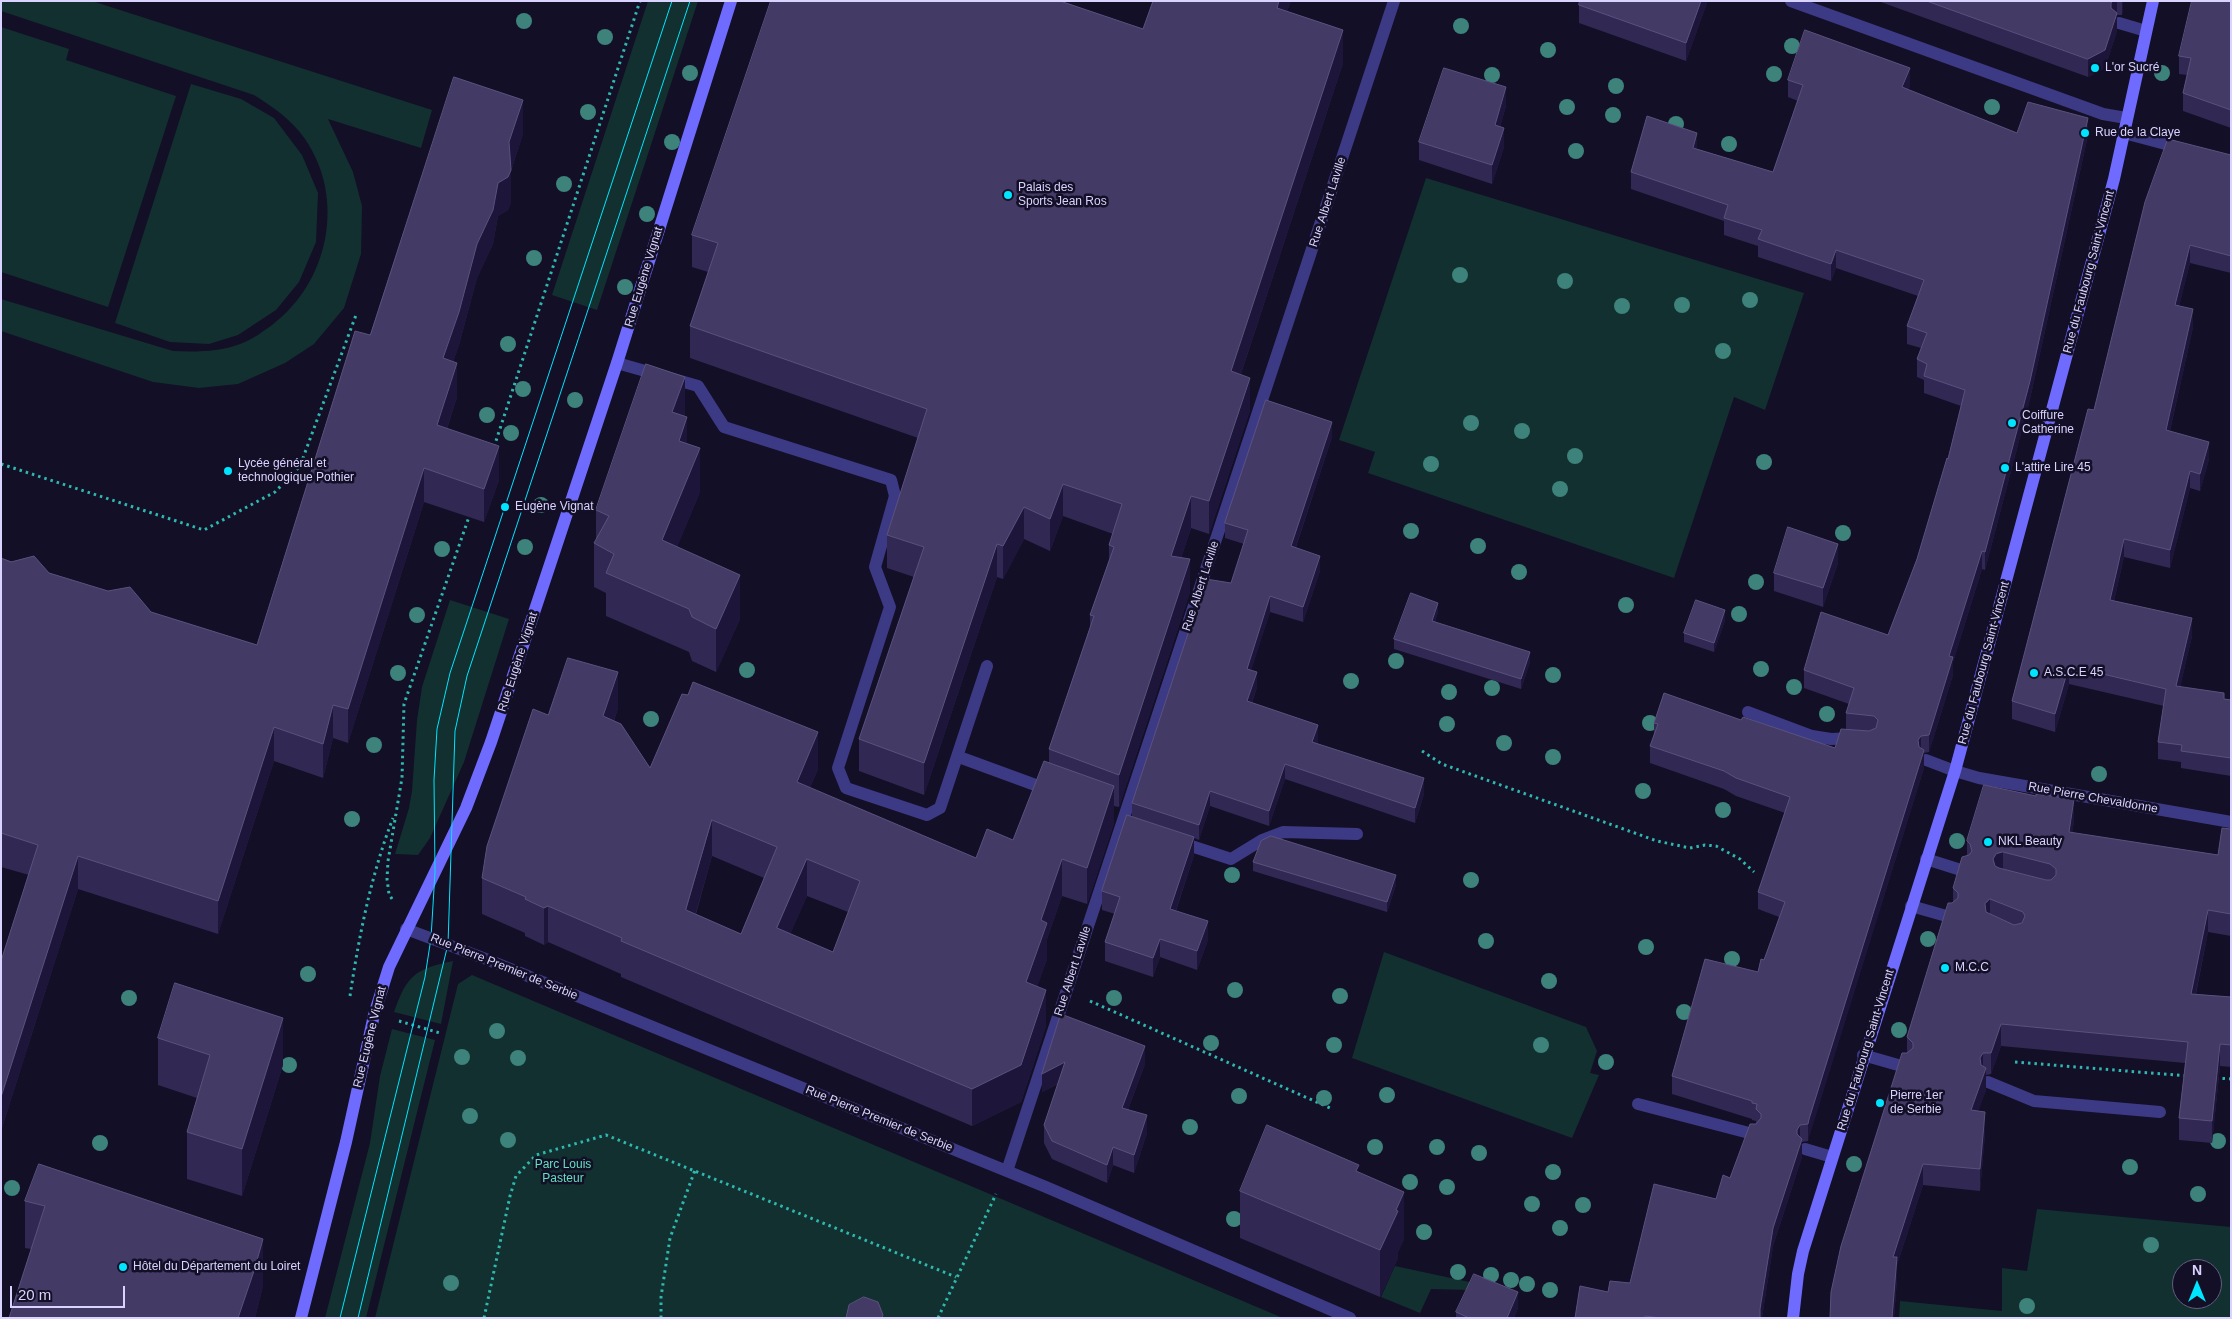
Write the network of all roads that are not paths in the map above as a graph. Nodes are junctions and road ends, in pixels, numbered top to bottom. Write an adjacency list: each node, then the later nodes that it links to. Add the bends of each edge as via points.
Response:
1 (731, 1): 10 (main road, Rue Eugène Vignat)
2 (1394, 1): 19 (street, Rue Albert Laville)
3 (1791, 1): 7 (street, via 2103,114)
4 (2153, 1): 6 (main road, Rue du Faubourg Saint-Vincent)
5 (2120, 23): 6 (street)
6 (2146, 31): 7 (main road, Rue du Faubourg Saint-Vincent)
7 (2126, 118): 8 (main road, Rue du Faubourg Saint-Vincent)
8 (2124, 133): 9 (street); 16 (main road, Rue du Faubourg Saint-Vincent)
9 (2172, 146)
10 (617, 363): 14 (street, via 698,386 724,427 891,480 895,496 875,567 890,607 838,768 846,788 927,815 940,808); 27 (main road, Rue Eugène Vignat, via 491,742 466,808)
11 (987, 666): 14 (street)
12 (1748, 712): 13 (street, via 1812,736)
13 (1870, 741)
14 (959, 757): 17 (street)
15 (1926, 760): 16 (street, Rue Pierre Chevaldonne)
16 (1955, 771): 20 (street, Rue Pierre Chevaldonne); 23 (main road, Rue du Faubourg Saint-Vincent)
17 (1062, 795)
18 (1108, 812): 19 (street)
19 (1126, 822): 36 (street, Rue Albert Laville)
20 (2231, 822)
21 (1356, 834): 22 (street, via 1283,832 1262,840 1231,859)
22 (1167, 838)
23 (1926, 859): 24 (street); 25 (main road, Rue du Faubourg Saint-Vincent)
24 (1964, 872)
25 (1911, 906): 26 (street); 28 (main road, Rue du Faubourg Saint-Vincent)
26 (1950, 917)
27 (406, 929): 36 (street, Rue Pierre Premier de Serbie); 37 (main road, Rue Eugène Vignat, via 388,967 374,1015 346,1142)
28 (1864, 1056): 29 (street); 35 (main road, Rue du Faubourg Saint-Vincent)
29 (1904, 1067)
30 (1988, 1082): 32 (street, via 2034,1101)
31 (1638, 1104): 33 (street)
32 (2160, 1112)
33 (1752, 1134)
34 (1805, 1149): 35 (street)
35 (1832, 1157): 39 (main road, Rue du Faubourg Saint-Vincent, via 1803,1251)
36 (1007, 1171): 38 (street, Rue Pierre Premier de Serbie)
37 (301, 1318)
38 (1350, 1318)
39 (1793, 1318)

